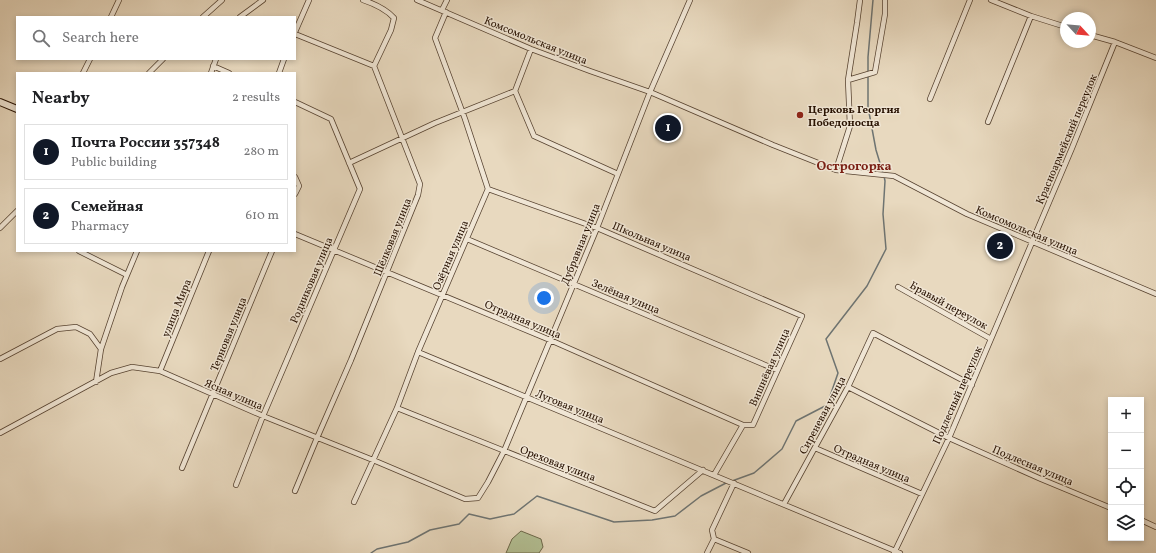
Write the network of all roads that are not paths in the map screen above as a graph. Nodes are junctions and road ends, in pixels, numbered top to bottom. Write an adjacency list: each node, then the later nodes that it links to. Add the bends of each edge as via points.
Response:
1 (119, 0): 14 (street)
2 (222, 0): 15 (street)
3 (263, 0): 16 (street)
4 (309, 0): 19 (street)
5 (363, 0): 30 (street, via 388,12 394,18)
6 (417, 0): 13 (street, Комсомольская улица)
7 (447, 0): 13 (street)
8 (690, 0): 38 (street, Дубравная улица)
9 (860, 0): 36 (street)
10 (885, 0): 36 (street, via 875,72)
11 (970, 0): 39 (street)
12 (991, 0): 17 (street)
13 (444, 11): 23 (street, Комсомольская улица); 43 (street, via 435,38)
14 (111, 16)
15 (204, 16)
16 (241, 16)
17 (1031, 16): 18 (street); 44 (street)
18 (1060, 25)
19 (296, 31)
20 (296, 33): 30 (street)
21 (1096, 36): 22 (street)
22 (1115, 42): 24 (street); 57 (street, Красноармейский переулок)
23 (531, 49): 37 (street); 38 (street, Комсомольская улица)
24 (1156, 58)
25 (90, 60): 31 (street)
26 (162, 60): 32 (street)
27 (216, 60): 29 (street)
28 (284, 60): 35 (street)
29 (213, 66): 33 (street); 34 (street)
30 (374, 66): 45 (street, Шёлковая улица)
31 (84, 72)
32 (151, 72)
33 (211, 72)
34 (227, 72)
35 (279, 72)
36 (848, 80): 47 (street, via 850,126)
37 (515, 91): 43 (street); 48 (street, via 534,136)
38 (650, 92): 47 (street, Комсомольская улица); 48 (street, Дубравная улица)
39 (930, 99)
40 (0, 102): 42 (street)
41 (296, 102): 46 (street, Родниковая улица, via 331,119)
42 (16, 109)
43 (462, 112): 45 (street); 50 (street)
44 (988, 122)
45 (402, 138): 46 (street); 63 (street, Шёлковая улица, via 420,184)
46 (349, 163): 58 (street, Родниковая улица, via 360,190)
47 (836, 170): 57 (street, Комсомольская улица, via 894,176 967,214)
48 (618, 174): 54 (street, Дубравная улица)
49 (296, 180): 51 (street)
50 (488, 189): 54 (street, Школьная улица); 56 (street, Озёрная улица)
51 (296, 191)
52 (16, 212): 53 (street)
53 (0, 228)
54 (597, 228): 65 (street, Дубравная улица); 67 (street, Школьная улица)
55 (296, 234): 58 (street, Отрадная улица)
56 (467, 240): 65 (street, Зелёная улица); 69 (street, Озёрная улица)
57 (1032, 242): 68 (street, Комсомольская улица); 70 (street, Подлесный переулок)
58 (334, 250): 63 (street, Отрадная улица); 83 (street, Родниковая улица)
59 (82, 252): 64 (street)
60 (137, 252): 64 (street)
61 (209, 252): 76 (street, улица Мира)
62 (272, 252): 80 (street, Терновая улица)
63 (387, 272): 69 (street, Отрадная улица); 86 (street, Шёлковая улица)
64 (127, 275): 72 (street)
65 (573, 284): 71 (street, Дубравная улица); 75 (street, Зелёная улица)
66 (898, 287): 70 (street, Бравый переулок)
67 (741, 288): 75 (street, Вишнёвая улица, via 802,316)
68 (1156, 294)
69 (443, 296): 71 (street, Отрадная улица); 73 (street, Озёрная улица)
70 (992, 339): 78 (street, Подлесный переулок)
71 (550, 340): 81 (street, Дубравная улица); 84 (street, Отрадная улица)
72 (101, 349): 74 (street, via 90,334 76,327 57,328); 77 (street)
73 (418, 352): 81 (street, Луговая улица); 82 (street, Озёрная улица)
74 (0, 359)
75 (777, 370): 84 (street, Вишнёвая улица, via 753,425)
76 (160, 371): 77 (street, Ясная улица, via 132,368 111,373); 80 (street, Ясная улица)
77 (96, 382): 85 (street, Ясная улица)
78 (972, 385): 79 (street, Сиреневая улица, via 873,333); 87 (street, Подлесный переулок)
79 (848, 387): 87 (street, Подлесная улица); 88 (street, Сиреневая улица)
80 (212, 394): 83 (street, Ясная улица); 91 (street, Терновая улица)
81 (526, 398): 89 (street, Дубравная улица); 92 (street, Луговая улица)
82 (397, 408): 89 (street, Ореховая улица); 90 (street, Озёрная улица)
83 (263, 416): 86 (street, Ясная улица); 95 (street, Родниковая улица)
84 (743, 425): 93 (street, Вишнёвая улица)
85 (0, 433)
86 (316, 438): 90 (street, Ясная улица); 96 (street, Шёлковая улица)
87 (949, 438): 97 (street, Подлесный переулок); 101 (street, Подлесная улица)
88 (815, 448): 97 (street, Отрадная улица); 100 (street, Сиреневая улица)
89 (504, 451): 92 (street, Ореховая улица, via 655,510); 98 (street, Дубравная улица, via 482,494 478,498)
90 (374, 460): 98 (street, Ясная улица); 99 (street, Озёрная улица)
91 (182, 468)
92 (703, 470): 93 (street, Луговая улица)
93 (714, 475): 94 (street, Луговая улица)
94 (734, 483): 100 (street); 104 (street, via 712,530)
95 (236, 486)
96 (295, 491)
97 (922, 494): 105 (street, Подлесный переулок)
98 (465, 499)
99 (354, 502)
100 (784, 504): 105 (street)
101 (1108, 507)
102 (1144, 521): 103 (street)
103 (1156, 527)
104 (714, 539): 106 (street); 107 (street)
105 (894, 552): 108 (street)
106 (707, 553)
107 (748, 553)
108 (900, 553)

